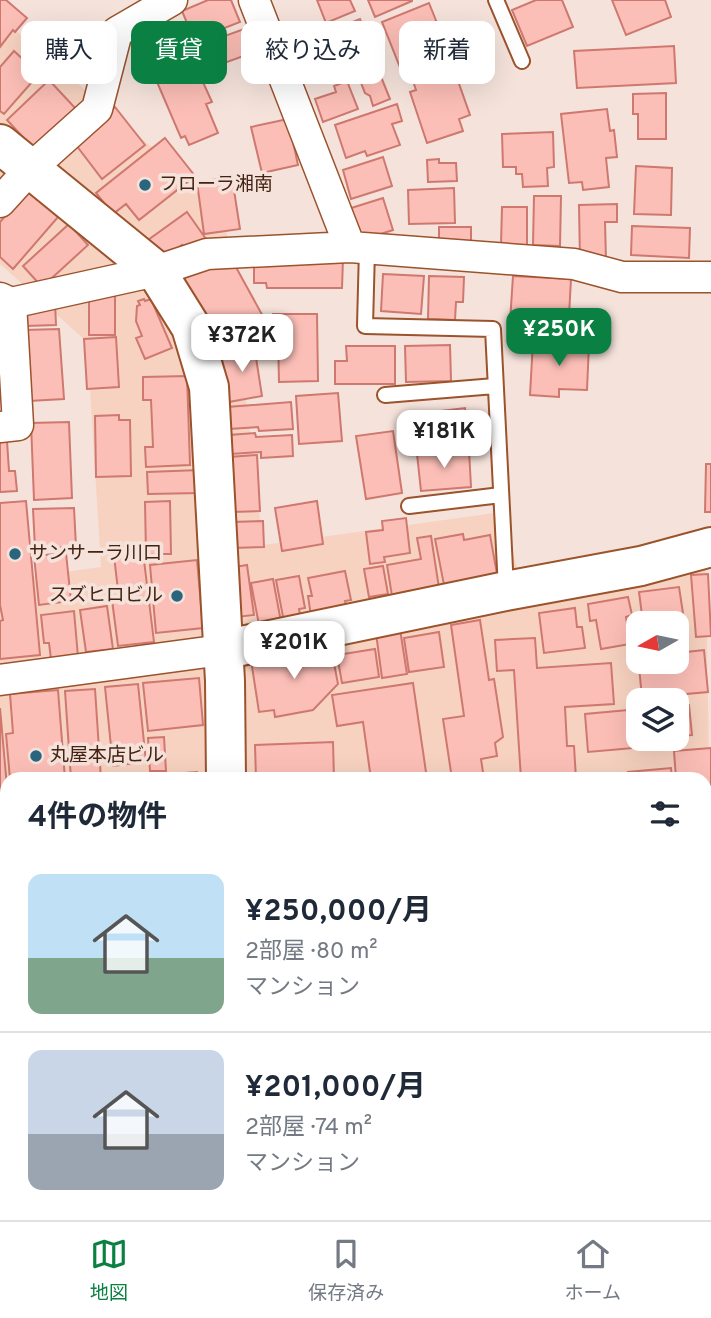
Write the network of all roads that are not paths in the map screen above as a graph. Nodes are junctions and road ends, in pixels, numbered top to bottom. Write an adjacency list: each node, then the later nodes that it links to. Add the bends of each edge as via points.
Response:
1 (172, 0): 6 (street, via 117,32 97,109)
2 (254, 0): 8 (street)
3 (496, 0): 4 (lane)
4 (522, 61)
5 (0, 144): 6 (street)
6 (30, 169): 7 (street); 9 (street)
7 (0, 202)
8 (358, 248): 9 (street, via 207,254); 10 (street, via 574,264 622,277); 12 (lane, via 365,326 493,330)
9 (156, 271): 11 (street); 19 (street, via 191,327 209,387)
10 (711, 277)
11 (5, 300): 14 (street, via 18,425)
12 (495, 386): 13 (lane); 15 (lane)
13 (385, 395)
14 (0, 427)
15 (501, 495): 16 (lane); 18 (lane)
16 (409, 506)
17 (711, 547): 18 (street, via 641,566)
18 (506, 591): 19 (street)
19 (222, 650): 20 (street); 21 (street)
20 (0, 680)
21 (226, 772)

